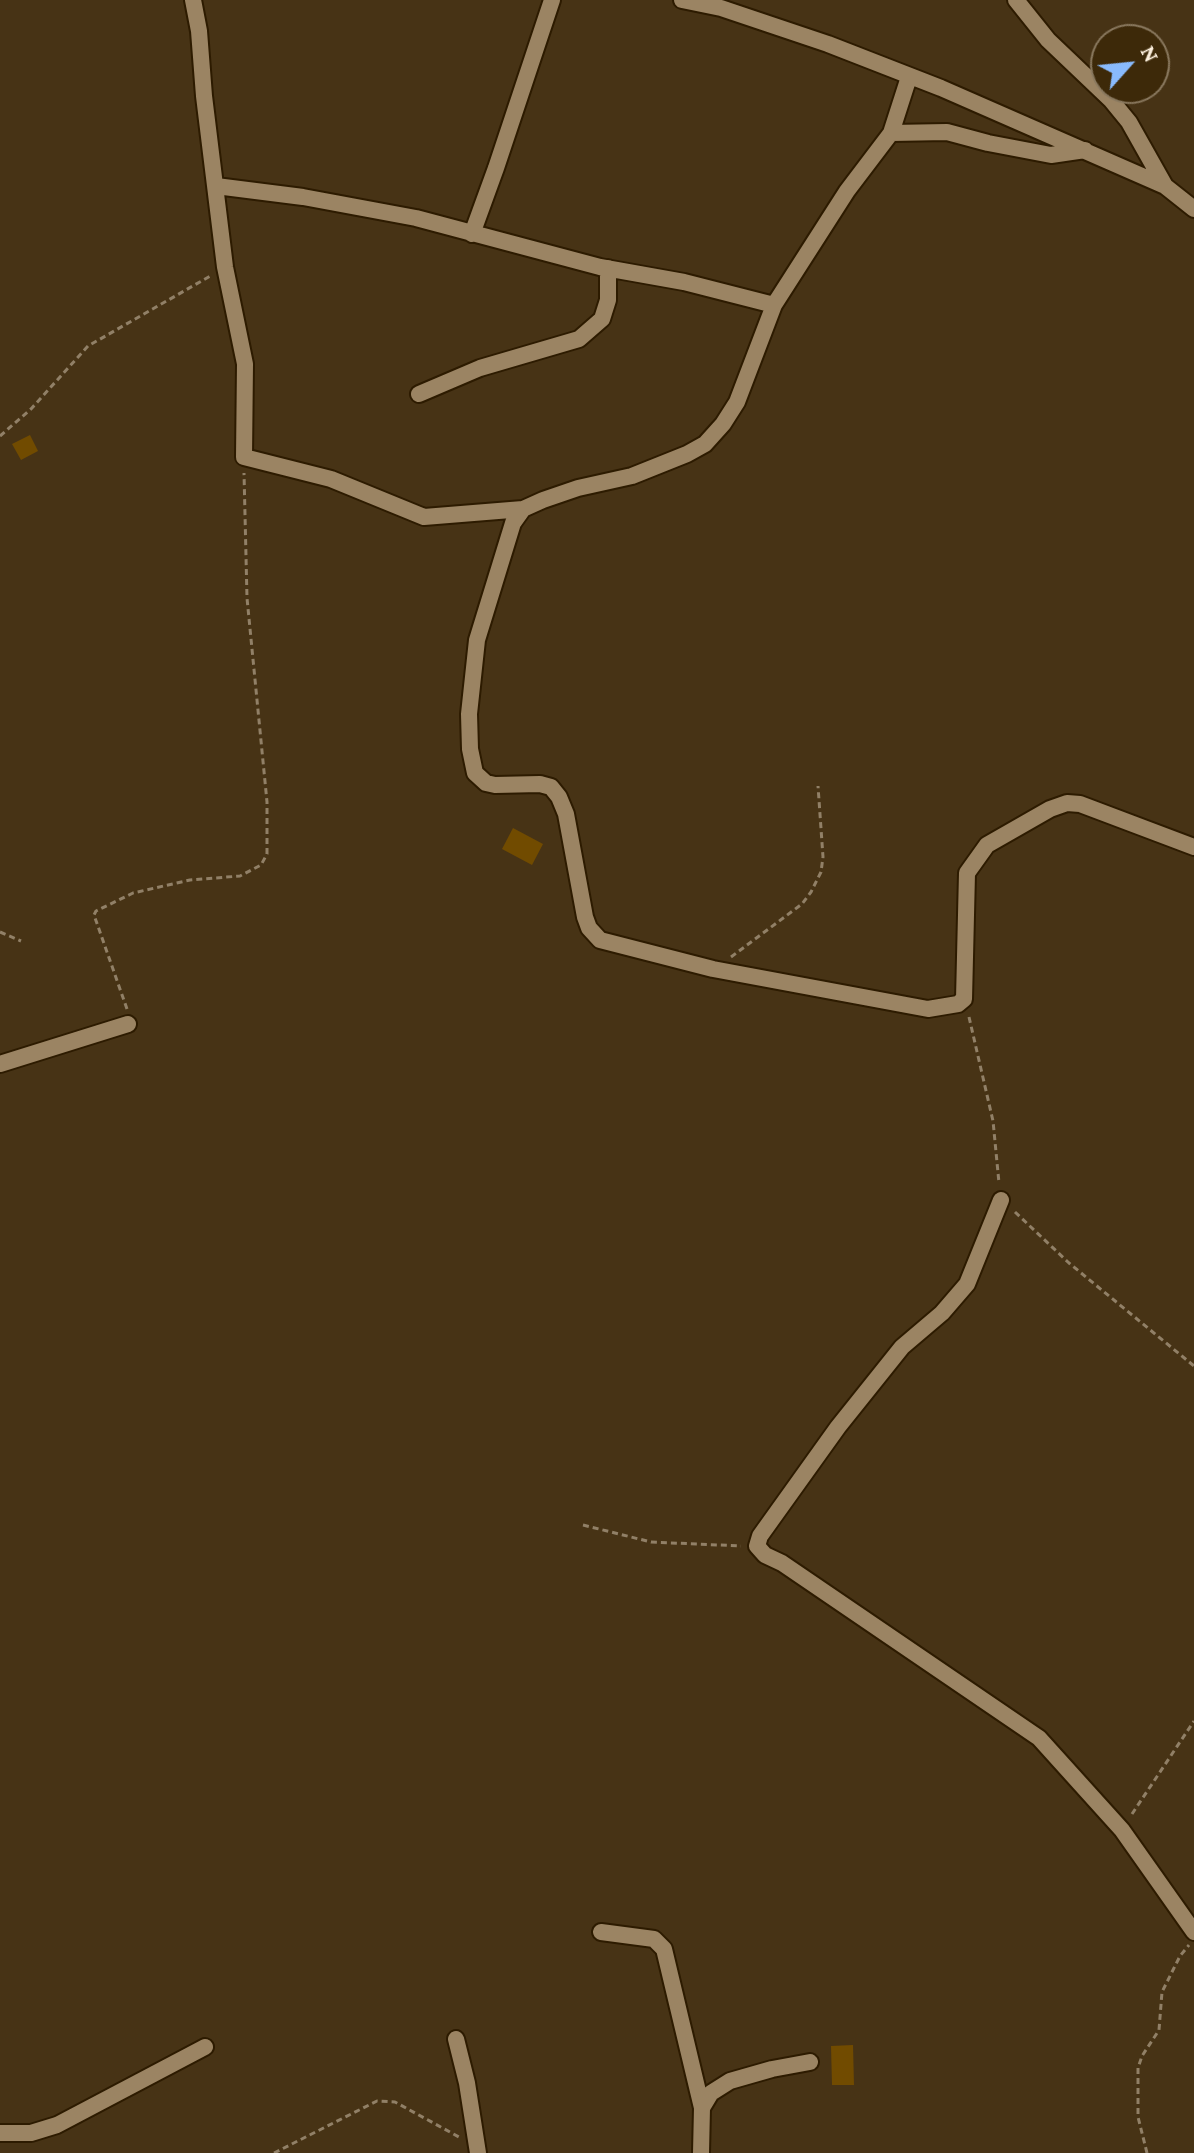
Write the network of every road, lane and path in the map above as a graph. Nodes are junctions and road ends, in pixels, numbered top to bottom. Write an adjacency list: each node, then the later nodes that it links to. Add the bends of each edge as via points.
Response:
1 (193, 0): 8 (street)
2 (552, 0): 11 (street)
3 (682, 0): 5 (street, via 828,44)
4 (1016, 0): 9 (street, via 1129,122)
5 (909, 77): 6 (street); 7 (street)
6 (891, 133): 7 (street, via 947,132 1051,155); 14 (street)
7 (1085, 150): 9 (street)
8 (216, 186): 11 (street, via 359,207); 12 (street)
9 (1165, 186): 10 (street)
10 (1194, 209)
11 (472, 234): 13 (street)
12 (225, 267): 16 (path, via 88,346); 17 (street, via 245,364)
13 (608, 268): 14 (street); 15 (street, via 602,319 579,339 480,368)
14 (774, 305): 18 (street, via 737,402 705,444 632,476 578,488)
15 (419, 394)
16 (0, 436)
17 (244, 457): 18 (street, via 331,479 424,517); 25 (path, via 247,598 267,802 267,854 261,865 240,876 133,893 96,911 130,1016)
18 (523, 509): 23 (street, via 508,536 477,640 469,714 475,773 486,783 540,784 556,792 566,814 585,917 600,940)
19 (818, 786): 23 (path, via 823,857 811,892 768,932)
20 (1194, 847): 24 (street, via 1067,803 987,845 967,873)
21 (0, 932): 22 (path)
22 (21, 941)
23 (713, 969): 24 (street, via 928,1009)
24 (964, 999): 27 (path, via 993,1121)
25 (128, 1024): 26 (street)
26 (0, 1064)
27 (1001, 1200): 28 (path); 30 (street, via 967,1284 902,1347 838,1427)
28 (1194, 1366)
29 (583, 1525): 30 (path, via 651,1542)
30 (757, 1546): 32 (street, via 1039,1738)
31 (1194, 1721): 32 (path)
32 (1122, 1830): 34 (street)
33 (601, 1932): 39 (street, via 662,1944)
34 (1194, 1932)
35 (1194, 1939): 44 (path, via 1169,1975 1159,2030 1138,2068 1138,2117)
36 (456, 2039): 41 (street)
37 (205, 2047): 40 (street, via 57,2125 31,2133)
38 (810, 2062): 39 (street, via 730,2081 711,2093)
39 (702, 2108): 43 (street)
40 (0, 2133)
41 (477, 2150): 42 (path, via 395,2102 377,2101)
42 (274, 2153)
43 (701, 2153)
44 (1147, 2153)

